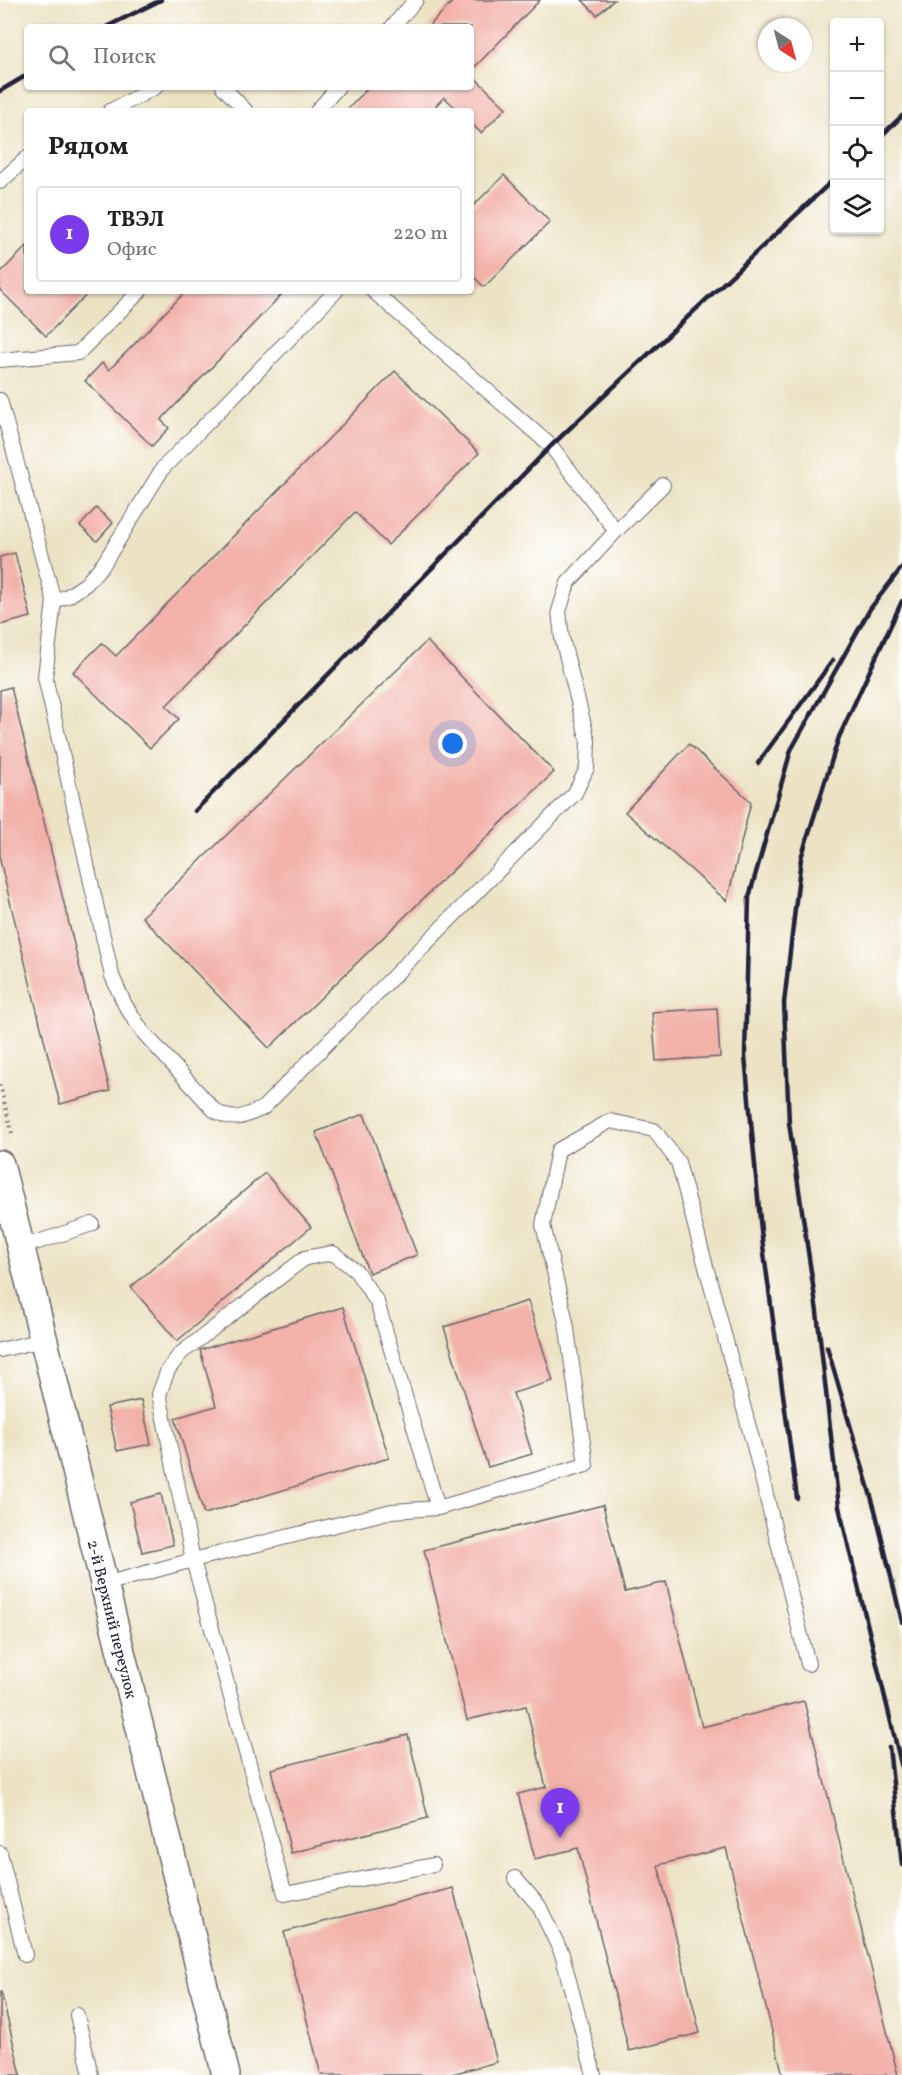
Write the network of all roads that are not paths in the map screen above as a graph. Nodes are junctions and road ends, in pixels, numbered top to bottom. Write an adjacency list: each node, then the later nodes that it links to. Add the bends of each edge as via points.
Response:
1 (416, 0): 2 (lane)
2 (395, 24)
3 (150, 90): 6 (lane)
4 (226, 90): 7 (lane)
5 (335, 90): 8 (lane)
6 (116, 108)
7 (243, 108)
8 (319, 108)
9 (24, 161): 10 (lane)
10 (0, 182)
11 (137, 294): 14 (lane, via 78,353)
12 (333, 294): 18 (lane, via 163,468 104,563 86,584)
13 (376, 294): 17 (lane, via 551,446)
14 (0, 360)
15 (0, 400): 18 (lane)
16 (663, 485): 17 (lane)
17 (616, 531): 18 (lane, via 568,583 559,611 588,741 587,768 575,793 263,1108 243,1117 225,1118 214,1110 142,1031 124,1005 112,976 45,677)
18 (54, 601)
19 (0, 1164): 21 (street, 2-й Верхний переулок)
20 (92, 1224): 21 (lane)
21 (20, 1245): 22 (street, 2-й Верхний переулок)
22 (43, 1340): 23 (lane); 26 (street, 2-й Верхний переулок)
23 (0, 1350)
24 (438, 1508): 25 (lane, via 392,1511); 25 (lane, via 377,1302 356,1271 333,1253 305,1258 180,1354 168,1370 159,1394); 27 (lane, via 586,1465 566,1322 543,1225 558,1150 610,1121 654,1130 678,1162)
25 (193, 1560): 26 (lane); 29 (lane, via 285,1894)
26 (105, 1584): 34 (street, 2-й Верхний переулок)
27 (808, 1664)
28 (0, 1853): 31 (lane)
29 (433, 1865)
30 (515, 1878): 35 (lane, via 539,1906 562,1954)
31 (25, 1955)
32 (76, 2015): 33 (lane)
33 (91, 2075)
34 (226, 2075)
35 (594, 2075)

